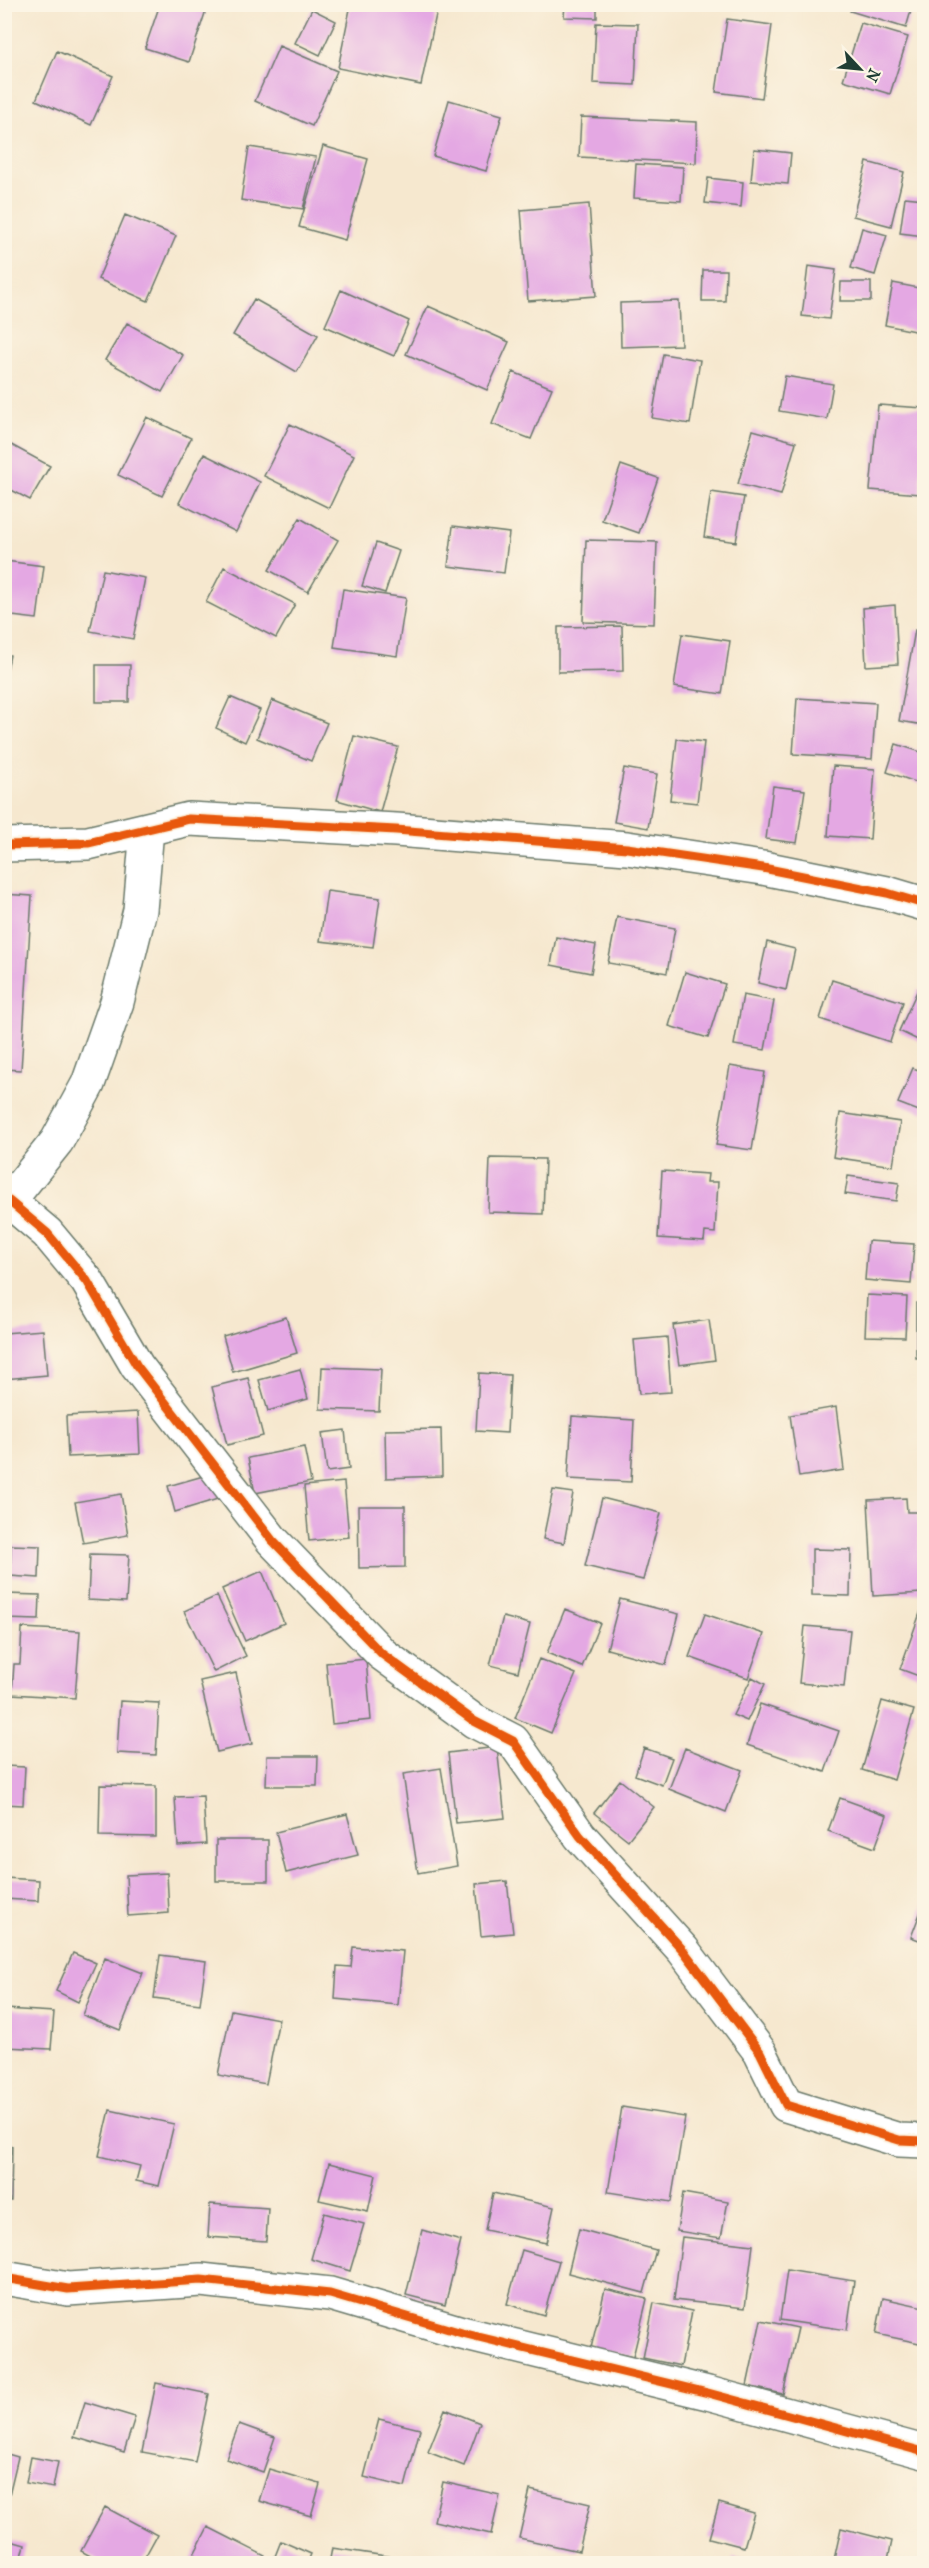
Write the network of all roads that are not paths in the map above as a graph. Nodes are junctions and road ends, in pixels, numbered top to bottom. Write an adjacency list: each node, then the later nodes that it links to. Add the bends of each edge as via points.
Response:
1 (147, 829): 2 (street, via 88,843); 3 (street, via 189,819 627,848 763,868); 4 (street, via 140,910 117,1002 88,1084 57,1141)
2 (4, 845)
3 (924, 904)
4 (7, 1202): 5 (street, via 47,1233 87,1281 137,1366 272,1540 382,1654 474,1721 513,1742 580,1836 684,1950 760,2052 786,2105 899,2140)
5 (924, 2141)
6 (4, 2277): 7 (street, via 68,2289 201,2280 330,2294 462,2333 708,2392)
7 (924, 2452)

